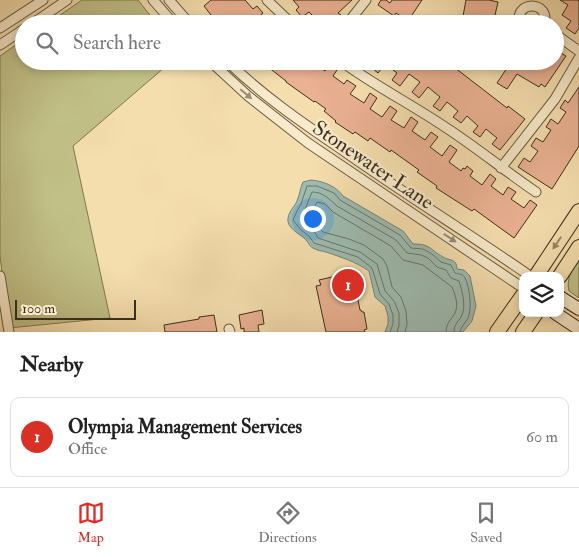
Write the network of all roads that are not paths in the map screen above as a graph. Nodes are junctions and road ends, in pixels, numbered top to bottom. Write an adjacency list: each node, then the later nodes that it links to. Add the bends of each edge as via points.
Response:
1 (43, 0): 7 (street)
2 (67, 0): 8 (street)
3 (153, 0): 9 (street)
4 (170, 0): 10 (street)
5 (267, 0): 11 (street)
6 (366, 0): 12 (street)
7 (20, 15)
8 (45, 15)
9 (166, 15)
10 (182, 15)
11 (283, 15)
12 (354, 15)
13 (520, 15): 14 (street, via 525,7 534,5)
14 (544, 15)
15 (15, 18): 16 (street)
16 (0, 28)
17 (15, 35): 19 (street)
18 (564, 40): 20 (street)
19 (0, 45)
20 (579, 51)
21 (579, 58): 25 (street, via 555,99)
22 (220, 70): 33 (street, Stonewater Lane, one-way to 33, via 308,143)
23 (236, 70): 29 (street, Stonewater Lane, via 299,121)
24 (353, 70): 25 (street, via 447,128)
25 (501, 168): 26 (street)
26 (536, 192)
27 (579, 211): 30 (main road, one-way to 30)
28 (579, 247): 31 (main road)
29 (524, 272)
30 (539, 272)
31 (563, 272)
32 (0, 276): 41 (street)
33 (519, 285)
34 (564, 299): 36 (main road)
35 (519, 301): 42 (main road)
36 (579, 309)
37 (533, 317): 43 (main road)
38 (561, 317): 40 (main road)
39 (0, 327): 41 (street)
40 (579, 330)
41 (8, 332)
42 (497, 332)
43 (523, 332)

